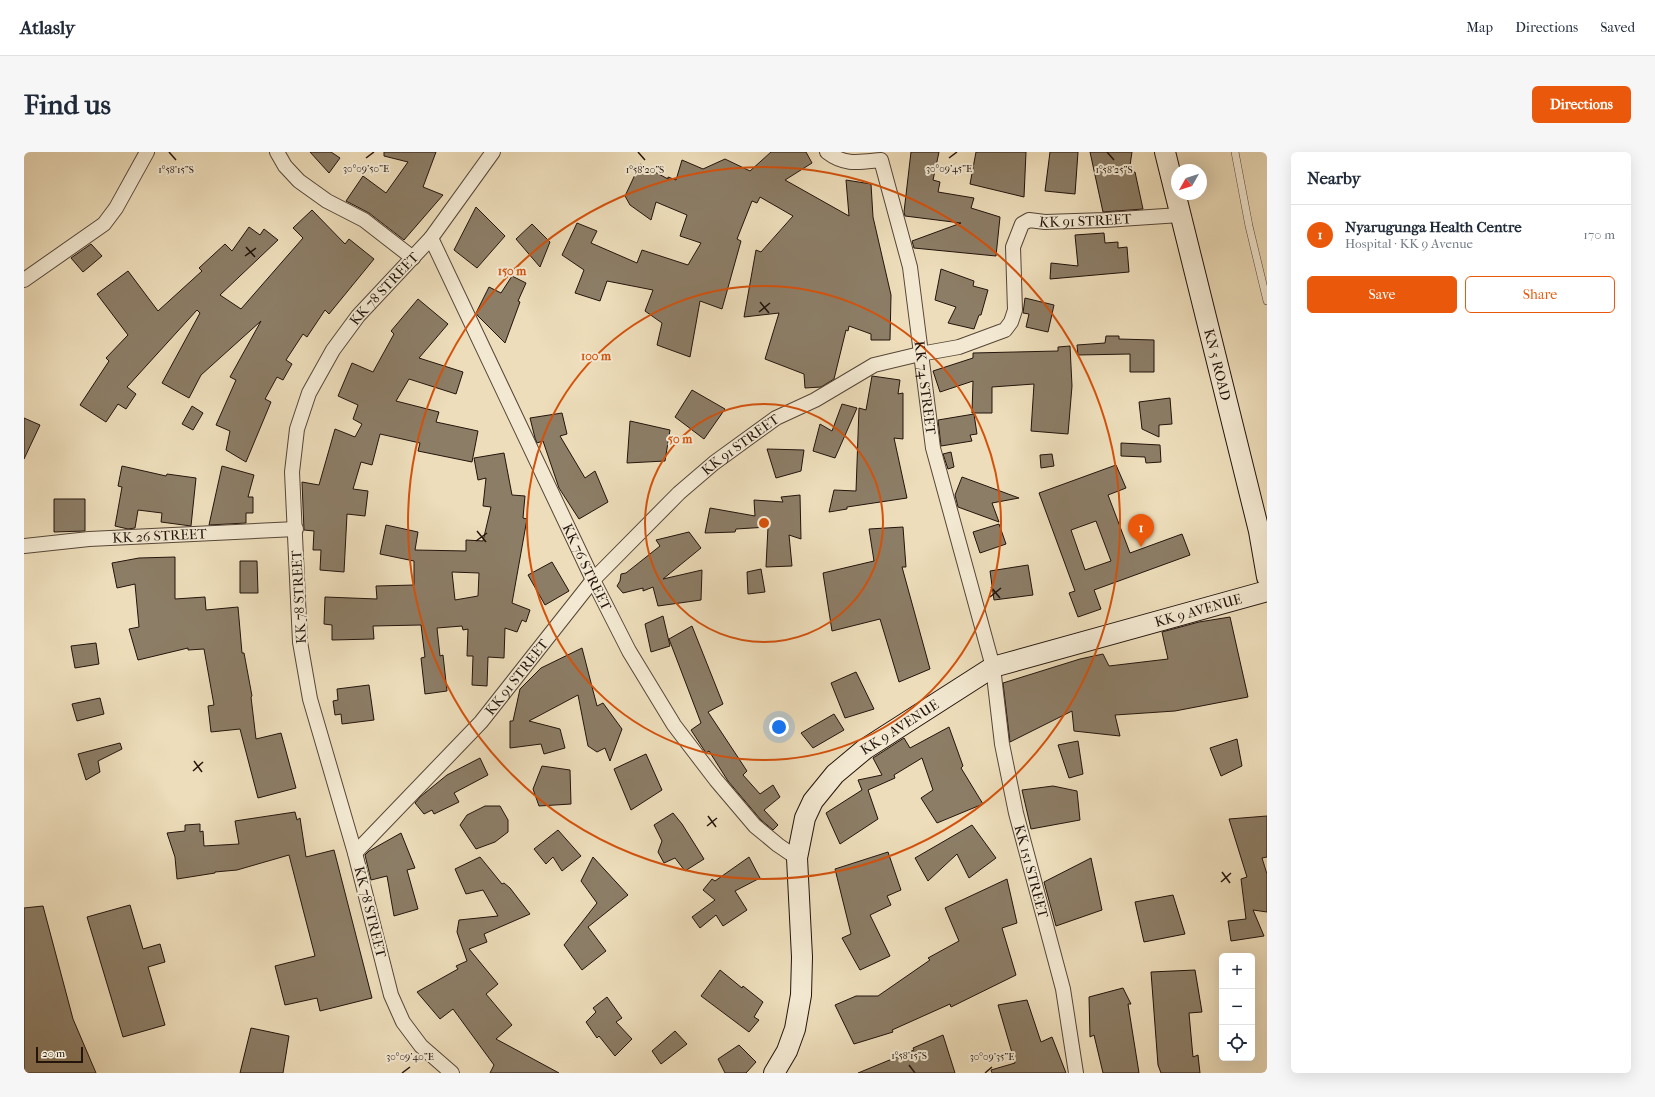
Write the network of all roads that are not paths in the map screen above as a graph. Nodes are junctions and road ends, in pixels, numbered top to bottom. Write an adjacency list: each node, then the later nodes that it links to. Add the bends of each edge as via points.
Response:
1 (147, 152): 11 (street, via 116,208 104,224)
2 (277, 152): 10 (street, via 299,181 327,201 364,220)
3 (493, 152): 9 (street, KK 78 STREET)
4 (827, 152): 7 (street, KK 74 STREET, via 837,160 852,163)
5 (1165, 152): 8 (main road, KN 5 ROAD)
6 (1235, 152): 12 (lane)
7 (880, 156): 13 (street, KK 74 STREET, via 910,267)
8 (1180, 215): 13 (street, KK 91 STREET, via 1109,220 1029,220 1022,224 1013,247 1015,310 1005,330 958,347); 16 (main road, KN 5 ROAD, via 1259,530)
9 (431, 238): 10 (street, KK 78 STREET); 17 (street, KK 76 STREET)
10 (413, 258): 14 (street, KK 78 STREET, via 354,322 333,350 309,393 297,428 292,472)
11 (24, 280)
12 (1267, 301)
13 (920, 354): 17 (street, KK 91 STREET, via 874,365 815,400 776,418 748,437 678,493); 19 (street, KK 74 STREET, via 933,448)
14 (296, 529): 15 (street, KK 26 STREET, via 89,539); 20 (street, KK 78 STREET, via 300,642 310,698)
15 (24, 546)
16 (1267, 577)
17 (592, 580): 20 (street, KK 91 STREET, via 481,722); 21 (street, KK 76 STREET, via 629,651 674,725 755,826)
18 (1267, 591): 19 (main road, KK 9 AVENUE)
19 (993, 667): 21 (main road, KK 9 AVENUE, via 865,749 835,774 813,801 805,818); 24 (street, KK 151 STREET, via 1002,744 1016,813 1063,989)
20 (355, 853): 22 (street, KK 78 STREET, via 391,995 403,1022 421,1046)
21 (797, 858): 23 (main road, KK 9 AVENUE, via 802,957 801,995 788,1051)
22 (452, 1073)
23 (774, 1073)
24 (1076, 1073)

